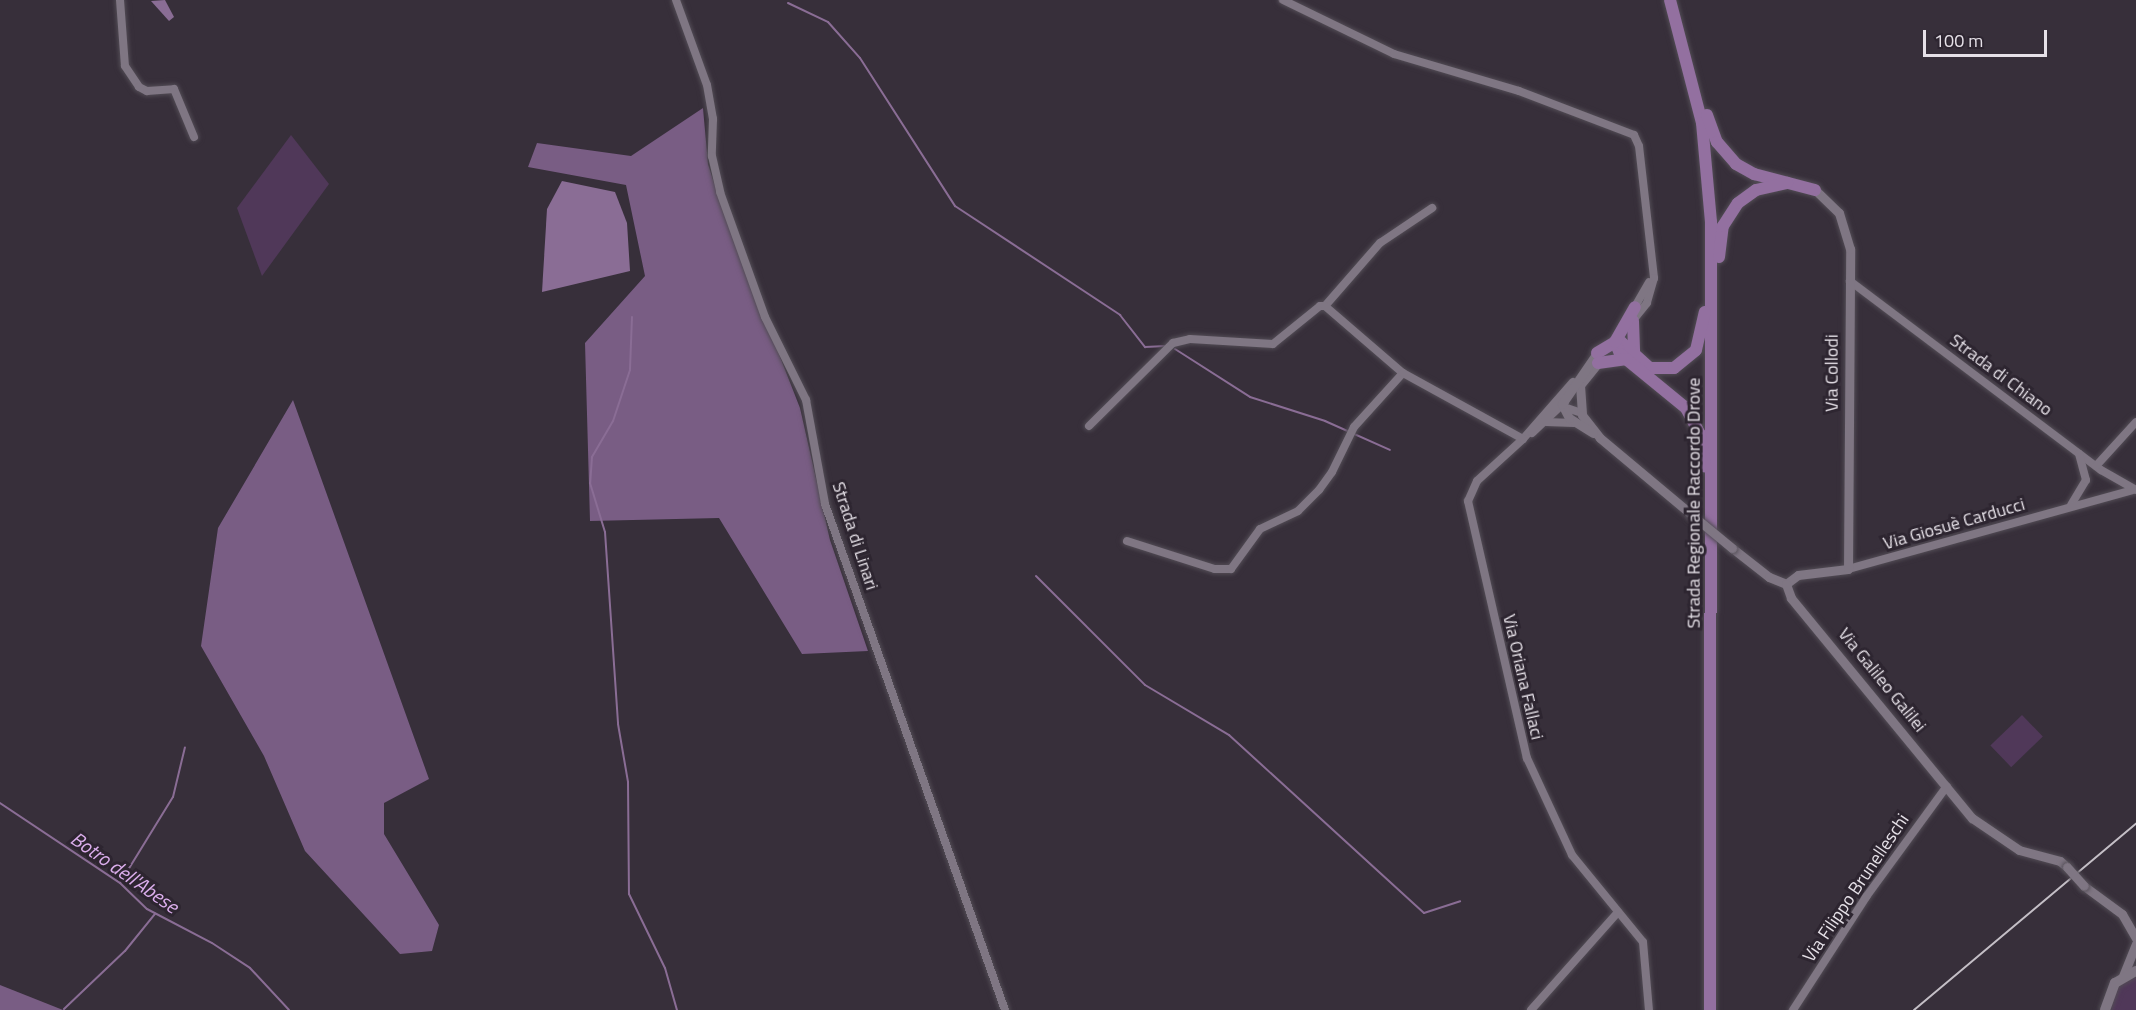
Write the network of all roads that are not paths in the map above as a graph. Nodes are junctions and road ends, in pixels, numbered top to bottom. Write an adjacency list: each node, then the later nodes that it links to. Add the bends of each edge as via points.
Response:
1 (120, 0): 6 (street, via 125,66 139,87 147,91 174,89)
2 (676, 0): 44 (street, Strada di Linari, via 707,85 713,119 712,156 720,192 765,317 806,400 825,504)
3 (1283, 0): 11 (street, via 1394,54 1510,88 1634,135 1639,146)
4 (1670, 0): 5 (main road, Strada Regionale Raccordo Drove)
5 (1682, 35): 7 (main road, Strada Regionale Raccordo Drove); 8 (main road, via 1695,58 1708,120 1720,148 1745,170)
6 (194, 137)
7 (1708, 171): 17 (main road, via 1704,202 1705,317 1700,341 1685,363 1667,370 1650,368); 24 (main road, Strada Regionale Raccordo Drove)
8 (1787, 183): 9 (main road); 24 (main road, via 1746,196 1724,226 1719,252 1720,385)
9 (1815, 190): 12 (street, Via Collodi, via 1833,204 1845,226)
10 (1432, 208): 13 (street, via 1380,243)
11 (1651, 268): 14 (street, via 1646,290); 15 (street, via 1651,292)
12 (1850, 281): 31 (street, Strada di Chiano); 36 (street, Via Collodi)
13 (1325, 306): 19 (street); 28 (street, via 1316,308 1273,344 1190,339 1173,343)
14 (1635, 307): 16 (main road); 18 (street)
15 (1633, 321): 16 (street); 17 (main road)
16 (1615, 342): 17 (main road); 18 (main road)
17 (1630, 355): 18 (main road); 37 (main road, via 1680,401 1699,430 1705,468 1705,545)
18 (1595, 359): 20 (street); 21 (street); 22 (street)
19 (1403, 373): 30 (street); 35 (street, via 1354,427 1319,490 1298,511 1260,529 1231,569 1215,569)
20 (1580, 385): 21 (street); 23 (street)
21 (1562, 405): 22 (street); 23 (street); 25 (street); 27 (street)
22 (1546, 412): 30 (street)
23 (1581, 413): 29 (street)
24 (1712, 419): 37 (main road, Strada Regionale Raccordo Drove)
25 (1546, 422): 27 (street); 30 (street)
26 (2136, 422): 32 (street)
27 (1575, 423): 29 (street)
28 (1089, 426)
29 (1600, 438): 38 (street, bridge, via 1732,548 1769,577)
30 (1523, 439): 40 (street, Via Oriana Fallaci, via 1477,481 1470,491 1470,514 1527,759 1572,855)
31 (2079, 452): 32 (street, Strada di Chiano); 34 (street, via 2085,480)
32 (2096, 466): 33 (street, Strada di Chiano)
33 (2134, 490): 34 (street, Via Giosuè Carducci)
34 (2070, 507): 36 (street, Via Giosuè Carducci)
35 (1127, 541)
36 (1848, 569): 38 (street, Via Giosuè Carducci, via 1798,575)
37 (1712, 575): 47 (main road, Strada Regionale Raccordo Drove)
38 (1786, 584): 39 (street, Via Galileo Galilei, via 1794,601)
39 (1947, 786): 41 (street, Via Galileo Galilei, bridge, via 1972,818 1994,836 2030,856 2058,860 2067,867 2084,886 2122,914); 48 (street, Via Filippo Brunelleschi, via 1860,906)
40 (1618, 912): 45 (street); 46 (street, Via Oriana Fallaci, via 1643,942)
41 (2136, 940): 43 (street, Via Galileo Galilei)
42 (2136, 971): 43 (main road)
43 (2123, 976): 49 (main road, via 2109,992)
44 (1005, 1010)
45 (1531, 1010)
46 (1649, 1010)
47 (1710, 1010)
48 (1794, 1010)
49 (2105, 1010)

